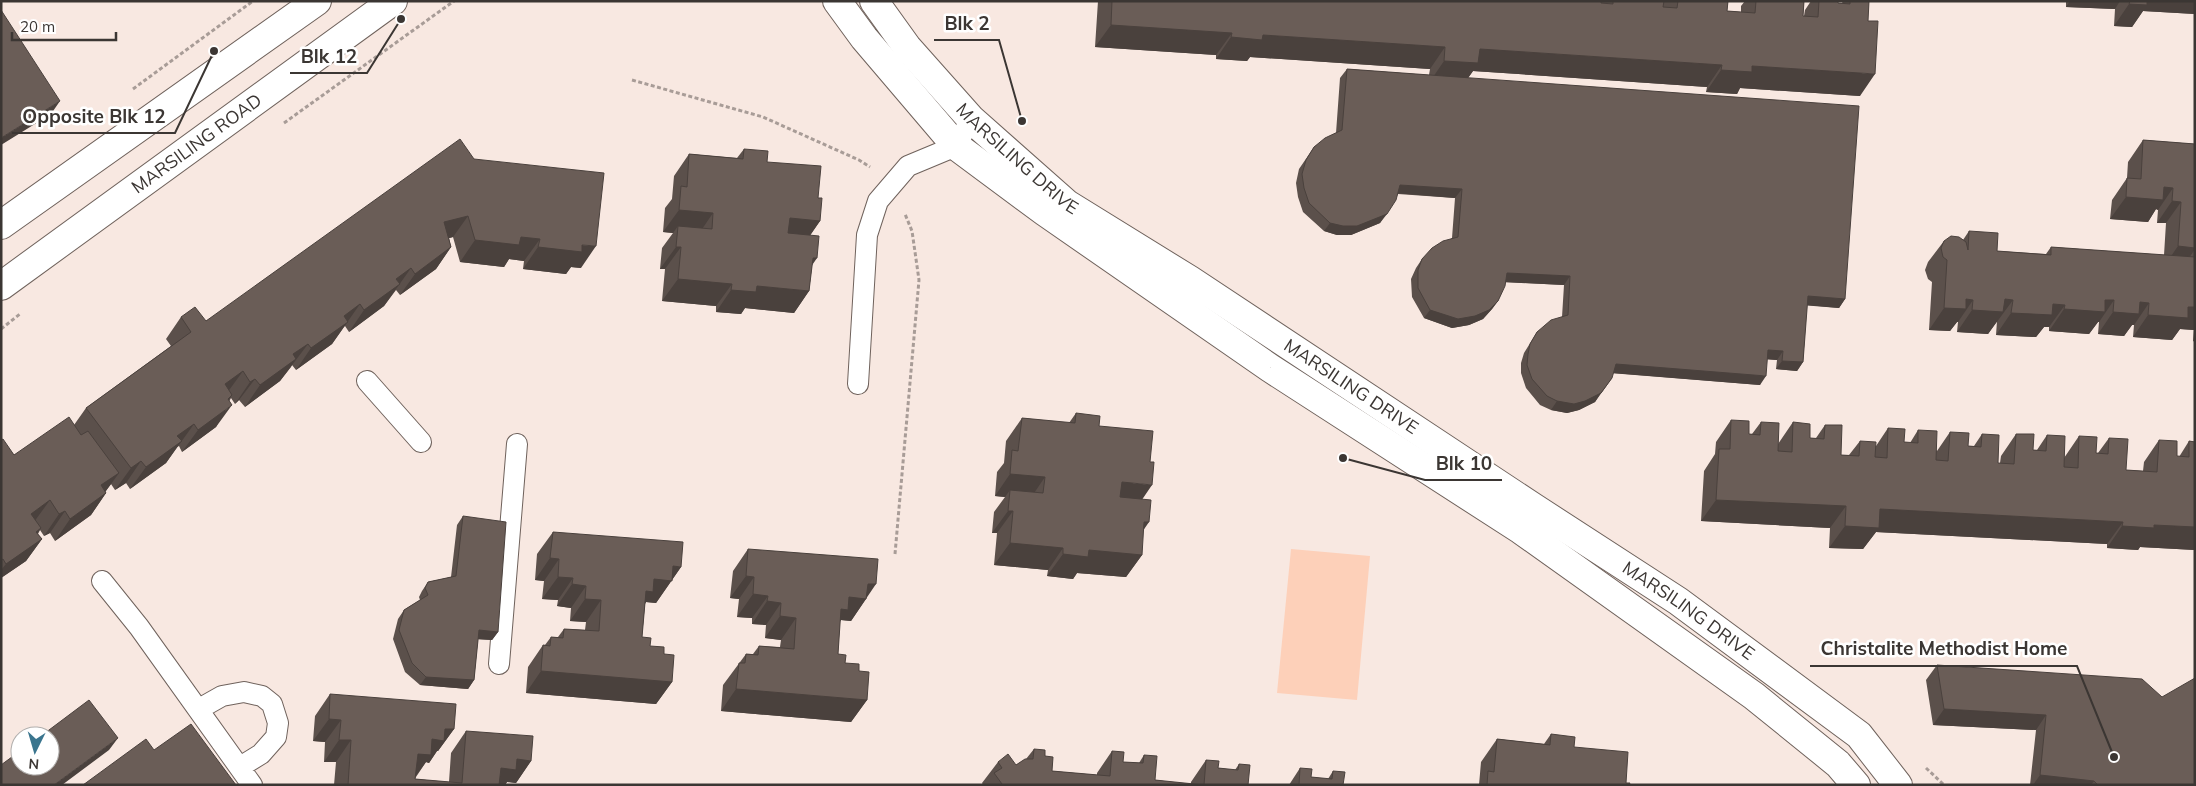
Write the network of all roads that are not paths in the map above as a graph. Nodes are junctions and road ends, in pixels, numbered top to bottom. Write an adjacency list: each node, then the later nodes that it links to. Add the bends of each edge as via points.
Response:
1 (316, 1): 7 (street)
2 (393, 1): 8 (street, MARSILING ROAD)
3 (837, 1): 6 (street, MARSILING DRIVE, via 864,38)
4 (874, 1): 5 (street, MARSILING DRIVE, via 907,47)
5 (971, 119): 6 (lane); 19 (street, MARSILING DRIVE, via 1067,204 1190,280 1678,601 1859,735)
6 (956, 146): 10 (lane, via 908,166 878,200 867,235); 18 (street, MARSILING DRIVE, via 1045,212 1270,368 1545,547 1754,696 1838,764)
7 (1, 225)
8 (1, 286)
9 (367, 381): 11 (lane)
10 (858, 384)
11 (421, 442)
12 (517, 444): 14 (lane)
13 (102, 580): 15 (lane)
14 (499, 664)
15 (198, 709): 16 (lane); 16 (lane, via 222,696 244,692 262,696 272,704 278,723 276,737 261,754)
16 (240, 767): 17 (lane)
17 (252, 785)
18 (1856, 785)
19 (1898, 785)

